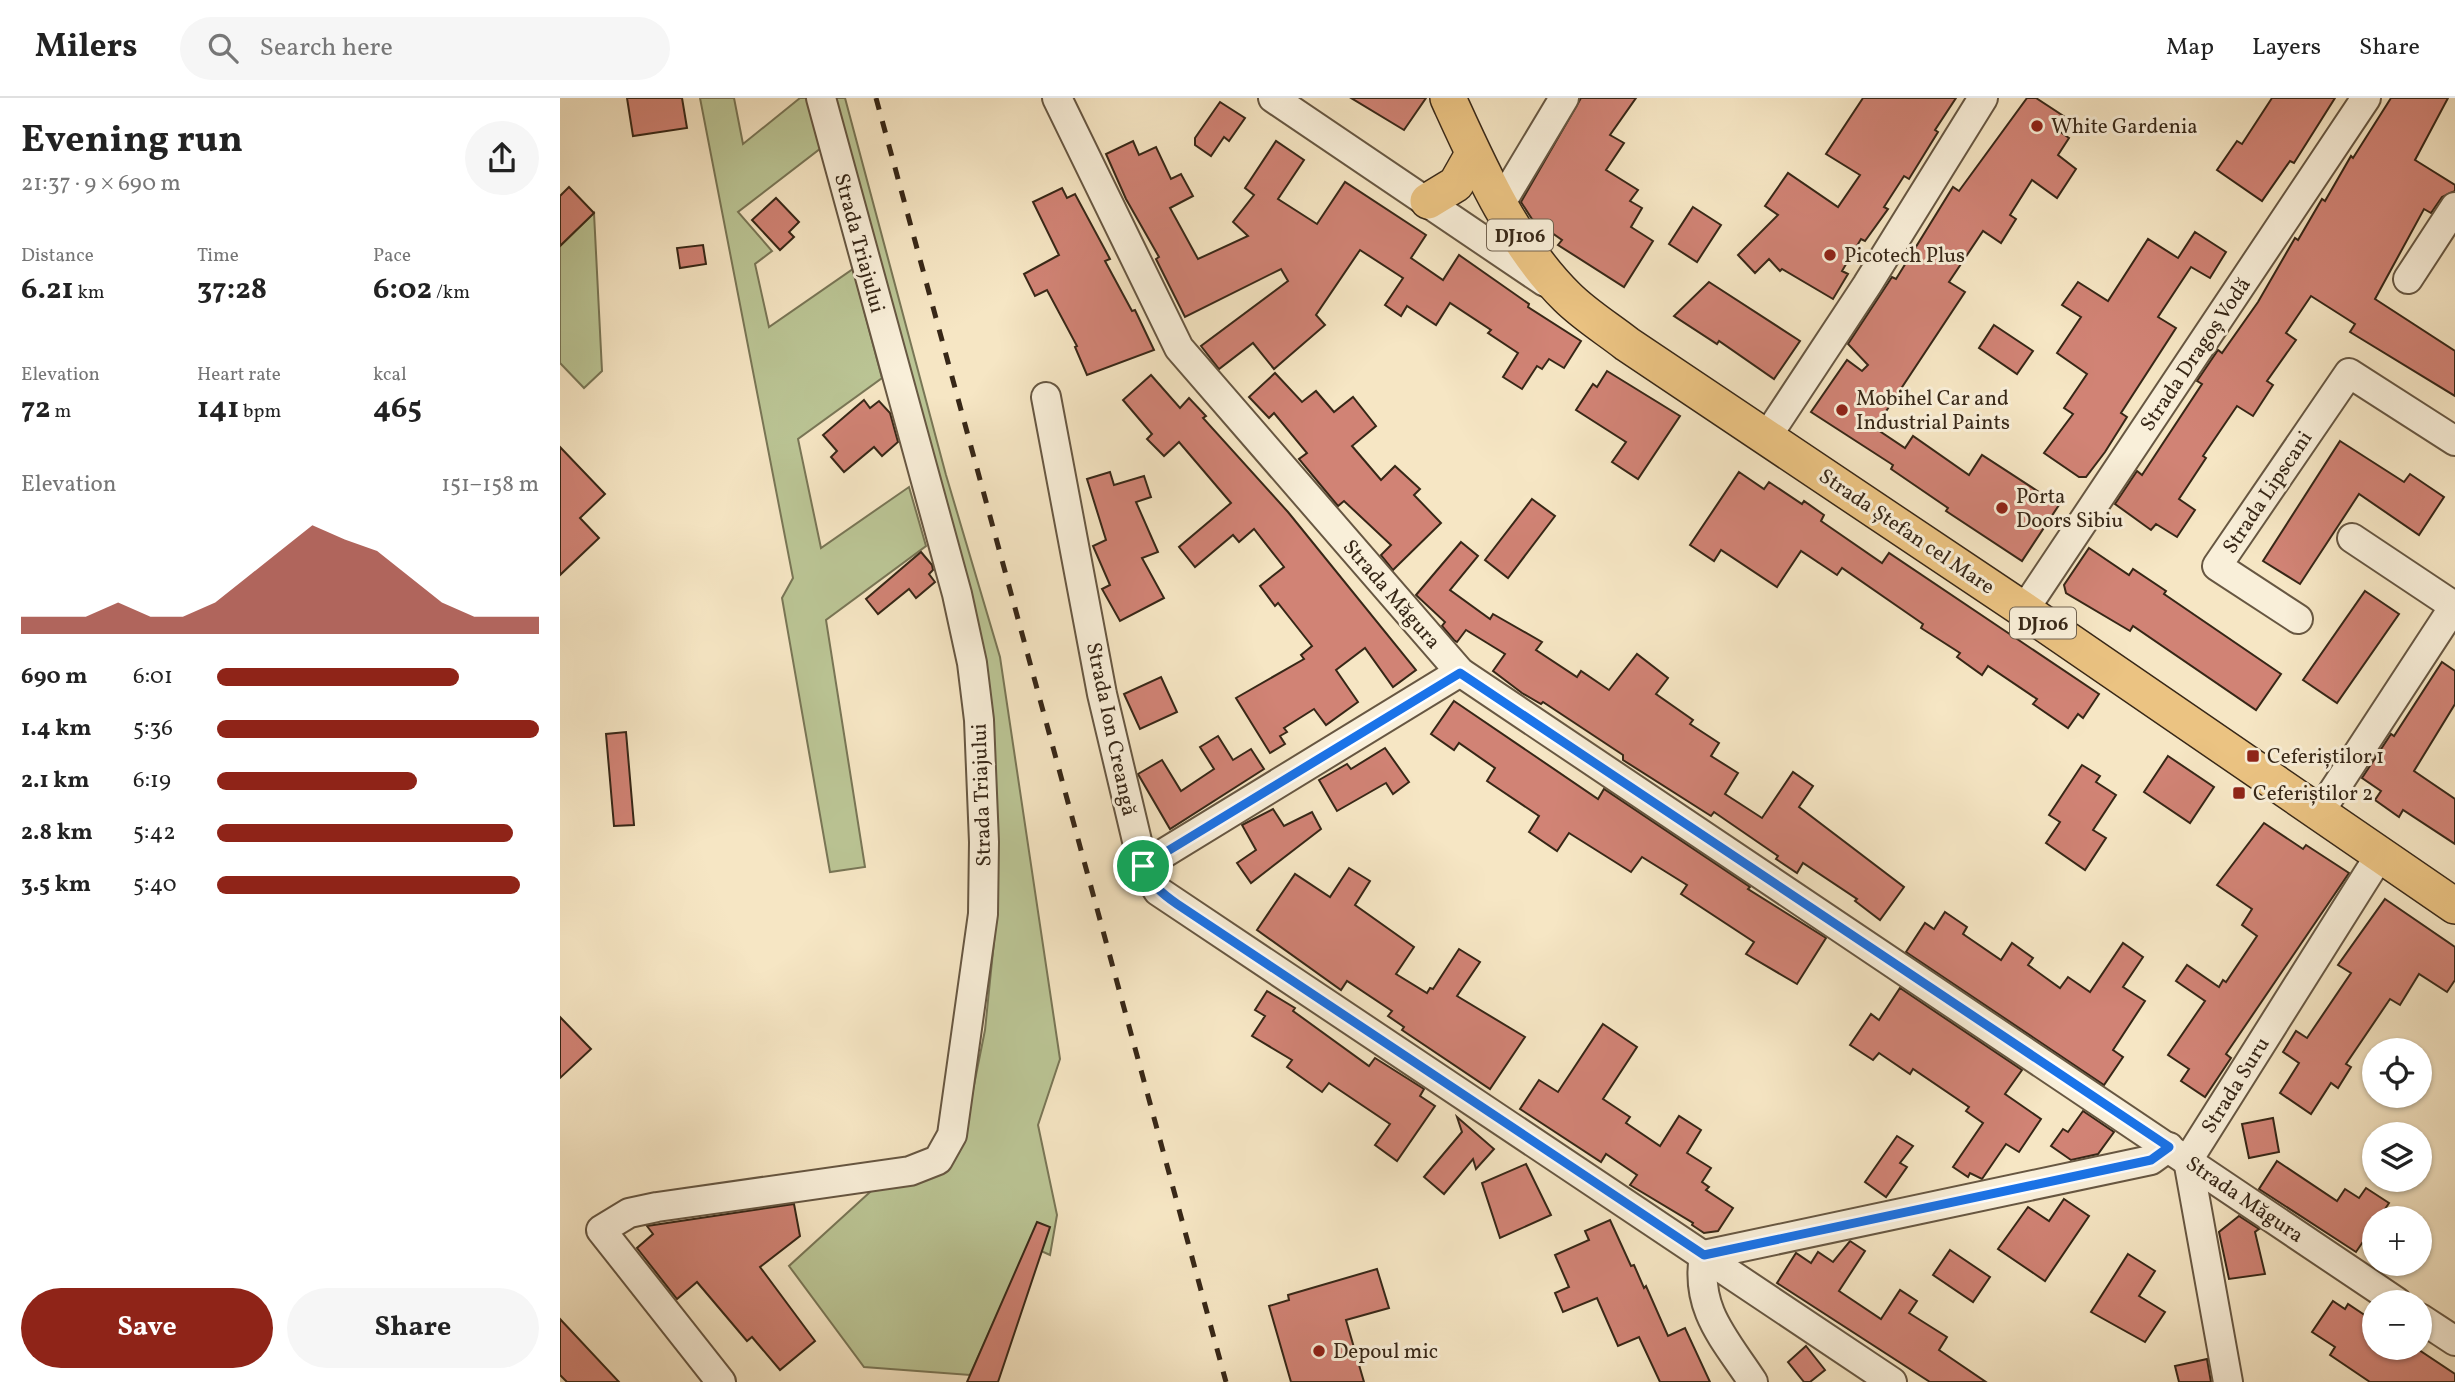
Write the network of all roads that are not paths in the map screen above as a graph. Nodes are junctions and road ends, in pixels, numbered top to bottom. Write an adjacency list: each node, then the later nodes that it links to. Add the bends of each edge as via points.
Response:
1 (821, 98): 31 (street, Strada Triajului, via 957,594 977,708 983,914 953,1135 938,1160 910,1171 657,1207 629,1213 601,1230)
2 (1057, 98): 21 (street, Strada Măgura, via 1179,348)
3 (1273, 98): 9 (street, Strada Ștefan cel Mare)
4 (1448, 98): 8 (main road, Strada Ștefan cel Mare / DJ106)
5 (1564, 98): 10 (street)
6 (1983, 98): 15 (street)
7 (2366, 98): 19 (street, Strada Dragoș Vodă)
8 (1473, 154): 9 (main road, via 1456,184); 10 (main road, Strada Ștefan cel Mare / DJ106)
9 (1429, 201): 13 (street, Strada Ștefan cel Mare)
10 (1501, 203): 13 (main road, Strada Ștefan cel Mare / DJ106)
11 (2455, 206): 12 (street)
12 (2408, 279)
13 (1567, 298): 15 (main road, Strada Ștefan cel Mare / DJ106)
14 (1046, 397): 24 (street, Strada Ion Creangă, via 1102,694)
15 (1766, 438): 19 (main road, Strada Ștefan cel Mare / DJ106)
16 (2455, 441): 20 (street, Strada Lipscani, via 2348,373 2217,566)
17 (2352, 538): 18 (street)
18 (2455, 606): 22 (street)
19 (2024, 610): 22 (main road, Strada Ștefan cel Mare / DJ106)
20 (2298, 619)
21 (1460, 673): 24 (street); 26 (street, Strada Măgura)
22 (2319, 813): 23 (main road, Strada Ștefan cel Mare / DJ106)
23 (2381, 855): 25 (main road, Strada Ștefan cel Mare / DJ106); 26 (street, Strada Suru)
24 (1143, 866): 27 (street, Strada Ion Creangă, via 1158,891)
25 (2455, 906)
26 (2178, 1154): 27 (street); 28 (street, Strada Măgura); 34 (street)
27 (1704, 1255): 32 (street, via 1700,1278 1709,1314); 33 (street, Strada Ion Creangă)
28 (2379, 1290)
29 (2432, 1326): 30 (street)
30 (2455, 1342)
31 (721, 1382)
32 (1753, 1382)
33 (1892, 1382)
34 (2228, 1382)

